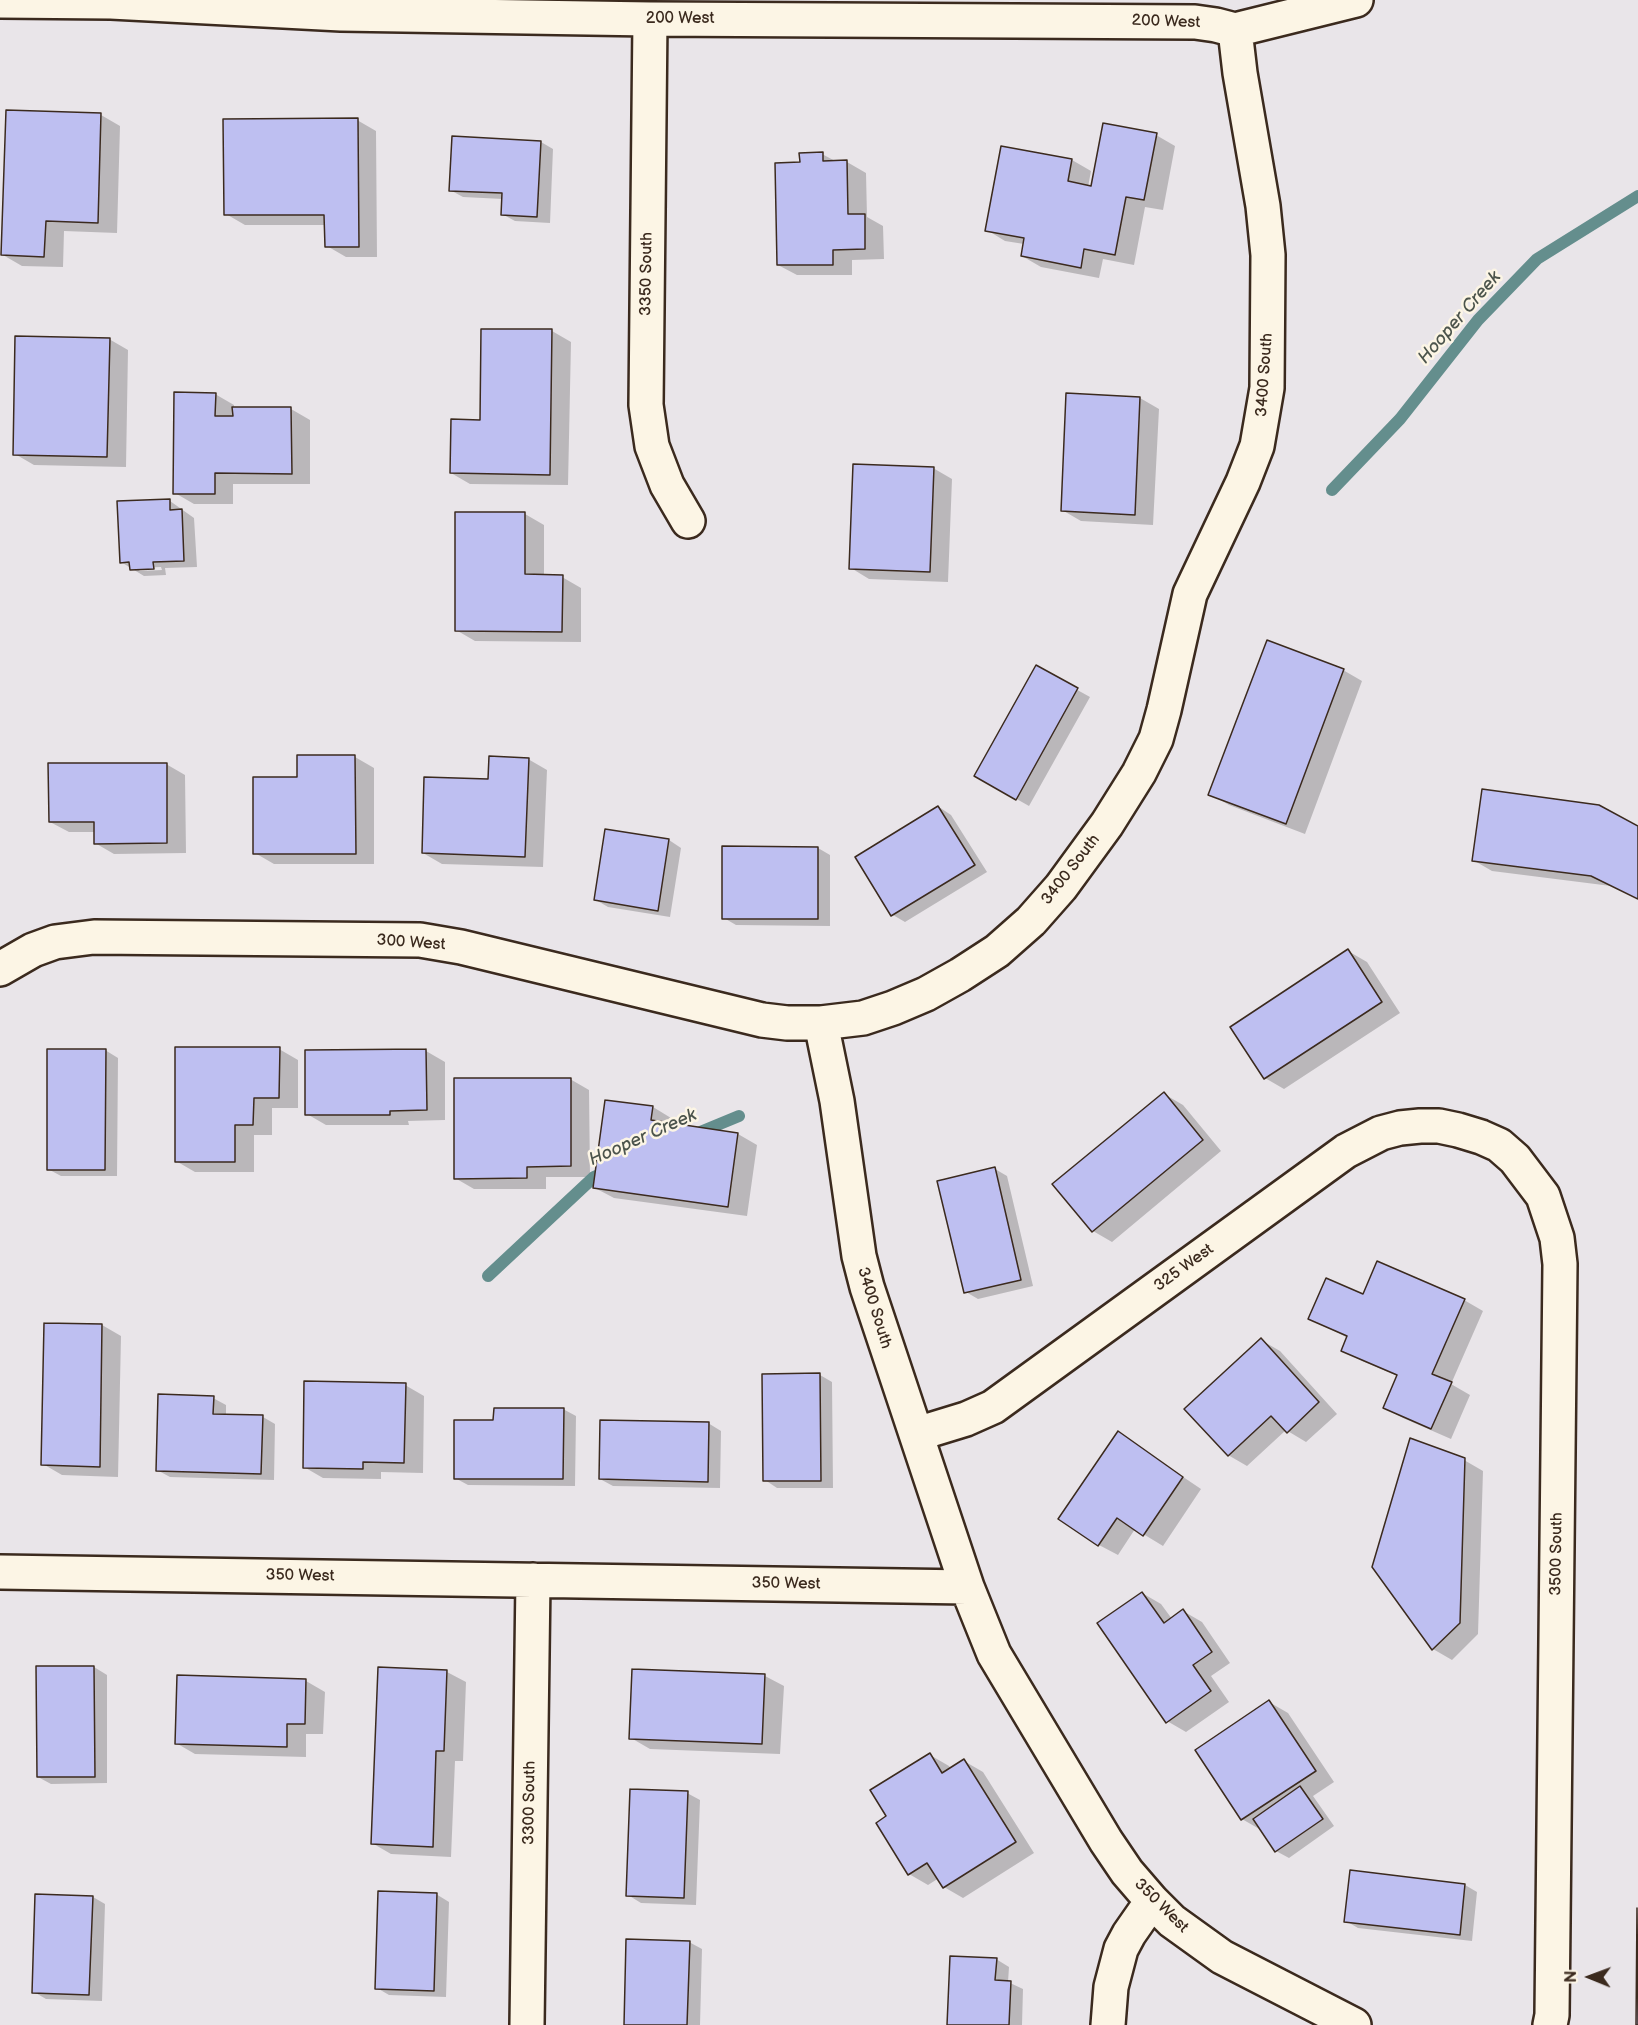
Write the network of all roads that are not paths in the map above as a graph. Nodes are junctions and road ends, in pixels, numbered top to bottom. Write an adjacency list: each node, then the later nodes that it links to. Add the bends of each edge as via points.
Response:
1 (1356, 0): 6 (street, 200 West)
2 (0, 1): 3 (street, 200 West)
3 (342, 7): 5 (street, 200 West)
4 (988, 10): 5 (street, 200 West); 6 (street, 200 West, via 1195,22)
5 (650, 19): 7 (street, 3350 South, via 646,405 652,446 667,485)
6 (1235, 30): 9 (street, 3400 South, via 1266,229 1267,388 1257,446 1190,594 1156,739 1107,824 1061,887 997,951 944,984 893,1008 863,1018)
7 (688, 520)
8 (0, 969): 9 (street, 300 West, via 54,942 94,937 420,940 762,1020)
9 (821, 1023): 11 (street, 3400 South, via 837,1101 859,1256)
10 (1458, 1130): 11 (street, 325 West, via 1439,1126 1400,1128 1363,1141 993,1407); 19 (street, 3500 South, via 1499,1145 1529,1176 1551,1217 1560,1264)
11 (917, 1434): 14 (street, 3400 South)
12 (0, 1572): 13 (street, 350 West)
13 (533, 1580): 14 (street, 350 West); 16 (street, 3300 South)
14 (967, 1587): 15 (street, 350 West, via 994,1654 1010,1682 1106,1841)
15 (1152, 1901): 17 (street, via 1121,1949 1111,1987); 18 (street, 350 West, via 1172,1921 1222,1957)
16 (527, 2025)
17 (1108, 2025)
18 (1354, 2025)
19 (1550, 2025)

